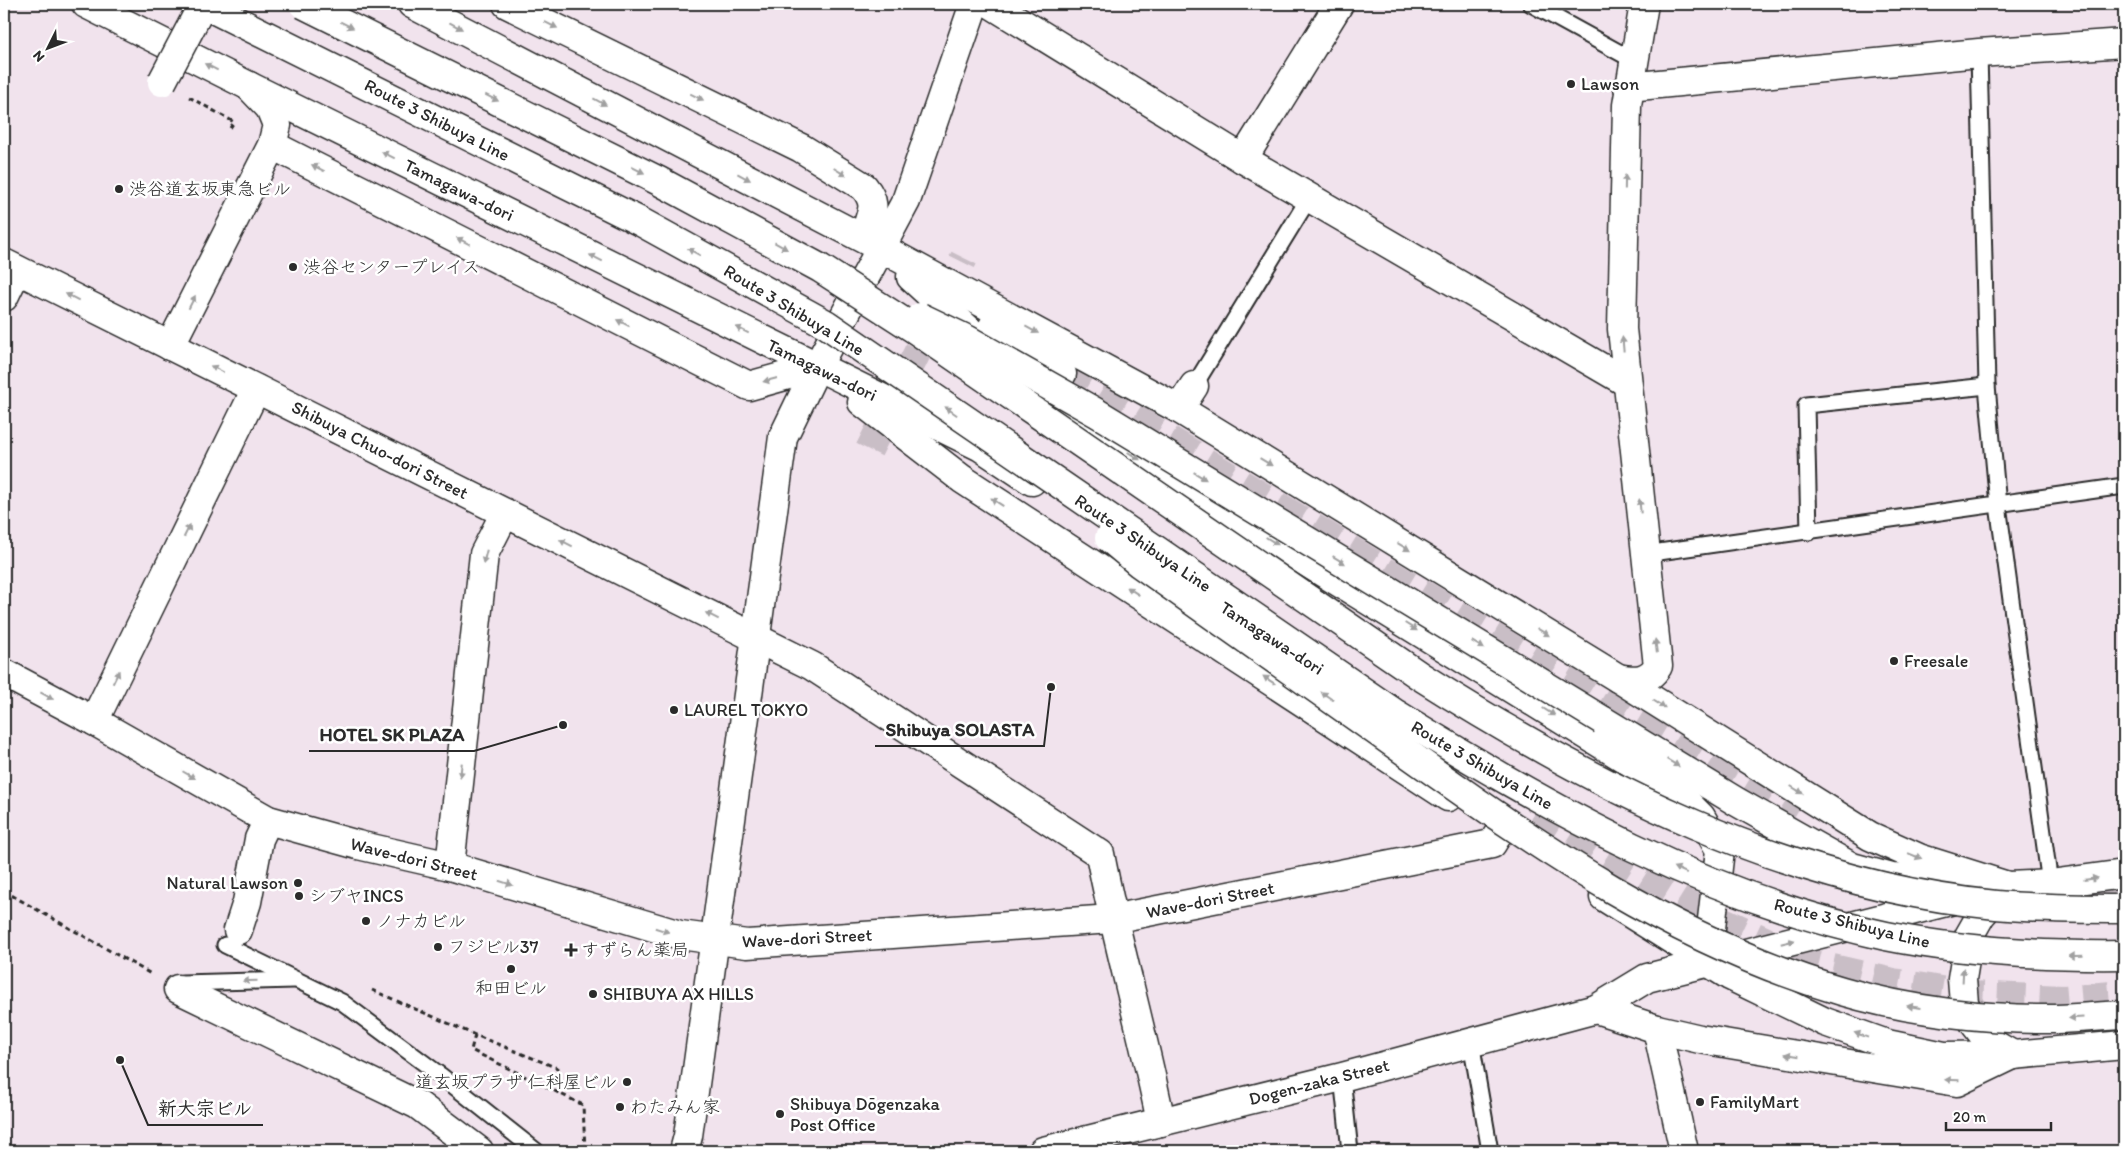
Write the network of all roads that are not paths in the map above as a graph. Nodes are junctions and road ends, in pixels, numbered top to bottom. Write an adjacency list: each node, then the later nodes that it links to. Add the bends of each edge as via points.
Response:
1 (86, 4): 15 (main road, Tamagawa-dori, one-way to 1)
2 (203, 4): 14 (main road, bridge); 32 (main road, Route 3 Shibuya Line, one-way to 2, bridge, via 826,324 641,222)
3 (303, 4): 22 (main road, one-way to 22, bridge, via 660,181)
4 (412, 4): 20 (main road, one-way to 20)
5 (507, 4): 20 (main road, one-way to 20, via 801,148 864,187 874,204 868,224 870,236)
6 (974, 4): 20 (main road, via 906,201)
7 (992, 4): 18 (main road)
8 (1339, 4): 18 (main road)
9 (1531, 4): 13 (lane)
10 (1644, 4): 13 (main road)
11 (2124, 43): 12 (main road)
12 (1979, 54): 16 (main road); 29 (lane)
13 (1633, 60): 16 (main road)
14 (162, 82)
15 (249, 86): 17 (main road, via 270,108 277,125); 25 (main road, Tamagawa-dori, one-way to 15)
16 (1628, 87): 27 (main road, one-way to 16, via 1622,329)
17 (272, 144): 24 (main road, one-way to 17); 25 (main road, one-way to 17, via 748,386)
18 (1243, 159): 19 (main road)
19 (1309, 198): 27 (main road); 28 (lane)
20 (881, 248): 25 (main road); 26 (main road); 31 (main road, one-way to 31); 55 (main road, one-way to 55, via 1050,404 1671,788 1701,817 1720,850)
21 (11, 266): 23 (main road); 24 (main road, Shibuya Chuo-dori Street, one-way to 21)
22 (820, 268): 43 (main road, one-way to 43, bridge, via 968,340 1097,413); 50 (main road, bridge, via 1420,676 1490,721 1640,800 1786,860 1855,880 1995,905)
23 (4, 297)
24 (170, 346): 30 (main road, Shibuya Chuo-dori Street, one-way to 24)
25 (817, 367): 38 (main road, via 783,437); 42 (main road, Tamagawa-dori, via 981,447); 45 (main road, one-way to 25, via 962,479)
26 (1062, 374)
27 (1626, 382): 37 (main road, one-way to 27)
28 (1194, 386): 31 (main road)
29 (1987, 386): 34 (lane); 36 (lane, via 1806,405)
30 (256, 389): 35 (main road, Shibuya Chuo-dori Street); 41 (main road, one-way to 30)
31 (1180, 409): 40 (main road, one-way to 40)
32 (978, 430): 54 (main road, Route 3 Shibuya Line, one-way to 32, bridge, via 2061,956 1989,951 1886,936 1786,909 1682,871 1544,802 1396,714); 59 (main road, one-way to 32, bridge, via 2056,1019 1979,1016 1898,1005 1842,992 1784,972 1662,919 1526,836 1139,563)
33 (2124, 486): 34 (lane)
34 (1998, 505): 36 (lane); 48 (lane)
35 (505, 513): 38 (main road, Shibuya Chuo-dori Street, one-way to 35); 46 (main road, one-way to 46, via 484,554)
36 (1809, 532): 37 (lane)
37 (1645, 554): 40 (main road, one-way to 37, via 1635,681 1647,678 1658,666)
38 (755, 638): 51 (main road, Shibuya Chuo-dori Street, via 812,666 1100,854); 53 (main road)
39 (4, 673): 41 (main road, Wave-dori Street, one-way to 41)
40 (1618, 678): 49 (main road, one-way to 49, via 1870,836 1918,858)
41 (94, 721): 44 (main road, Wave-dori Street, one-way to 44)
42 (1521, 800)
43 (1737, 802): 49 (main road, via 1852,867 1892,878); 55 (main road, via 1735,853)
44 (268, 820): 46 (main road, Wave-dori Street); 52 (main road, via 259,839 247,902)
45 (1500, 831): 51 (main road, Wave-dori Street, via 1492,844); 55 (main road)
46 (450, 866): 53 (main road, Wave-dori Street, one-way to 53, via 680,935)
47 (2124, 874): 48 (main road, one-way to 47)
48 (2050, 884): 49 (main road)
49 (2008, 886): 55 (main road, one-way to 49); 63 (main road, one-way to 49, via 1988,1041 1974,1024 1964,1003 1962,979 1969,936 1981,915)
50 (2124, 909)
51 (1112, 919): 53 (main road, Wave-dori Street, via 747,944); 65 (main road, Shibuya Chuo-dori Street)
52 (232, 938): 56 (lane)
53 (714, 939): 68 (main road)
54 (2124, 955)
55 (1707, 963): 58 (main road, via 1647,978); 63 (main road, one-way to 55, via 1944,1056 1887,1044 1825,1022)
56 (298, 980): 57 (lane, one-way to 57); 67 (lane, via 342,1002 372,1023)
57 (180, 986): 66 (main road, via 418,1105)
58 (1596, 1009): 60 (main road); 61 (main road, Dogen-zaka Street)
59 (2124, 1014)
60 (1657, 1028): 63 (main road, one-way to 60, via 1957,1082 1700,1039); 72 (main road)
61 (1471, 1042): 64 (main road, Dogen-zaka Street); 71 (lane)
62 (2124, 1045): 63 (main road)
63 (2012, 1055)
64 (1342, 1077): 65 (main road, Dogen-zaka Street); 70 (lane)
65 (1161, 1122): 69 (main road, Dogen-zaka Street)
66 (478, 1151)
67 (536, 1151)
68 (684, 1151)
69 (1042, 1151)
70 (1350, 1151)
71 (1490, 1151)
72 (1684, 1151)

